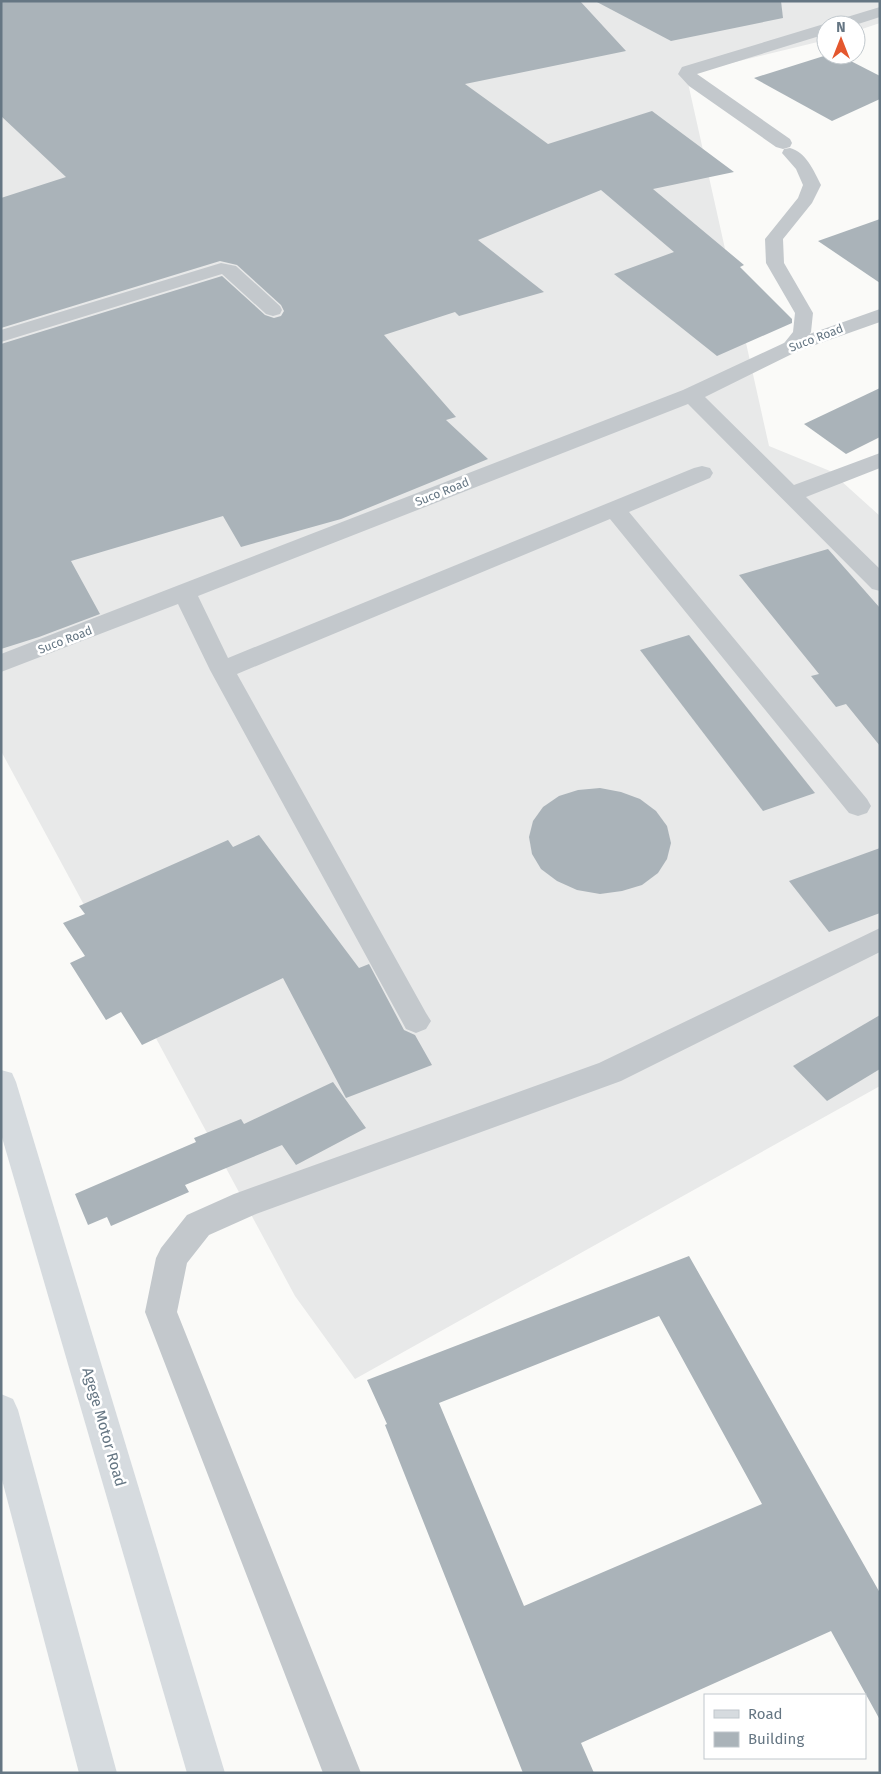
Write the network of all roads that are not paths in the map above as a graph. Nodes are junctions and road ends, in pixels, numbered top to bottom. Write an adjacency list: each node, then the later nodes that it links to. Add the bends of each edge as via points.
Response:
1 (880, 12): 2 (street)
2 (866, 16)
3 (816, 31): 4 (street, via 688,71 687,74)
4 (786, 148): 8 (lane, via 804,167 812,186 806,199 774,239 775,263 804,314 802,332)
5 (273, 310): 7 (lane, via 230,270 221,268)
6 (880, 315): 8 (street, Suco Road)
7 (1, 336)
8 (791, 347): 9 (street, Suco Road)
9 (691, 395): 12 (street); 15 (street, Suco Road)
10 (880, 460): 12 (street)
11 (702, 473): 13 (street)
12 (792, 494): 14 (street)
13 (614, 509): 17 (street); 18 (street)
14 (880, 583)
15 (185, 594): 16 (street, Suco Road); 17 (street)
16 (1, 664)
17 (222, 670): 20 (street)
18 (858, 806)
19 (880, 939): 25 (street, via 610,1072 245,1204 198,1225 172,1258 161,1312)
20 (416, 1021)
21 (1, 1082): 24 (main road, Agege Motor Road)
22 (1, 1410): 23 (main road)
23 (98, 1773)
24 (206, 1773)
25 (342, 1773)

